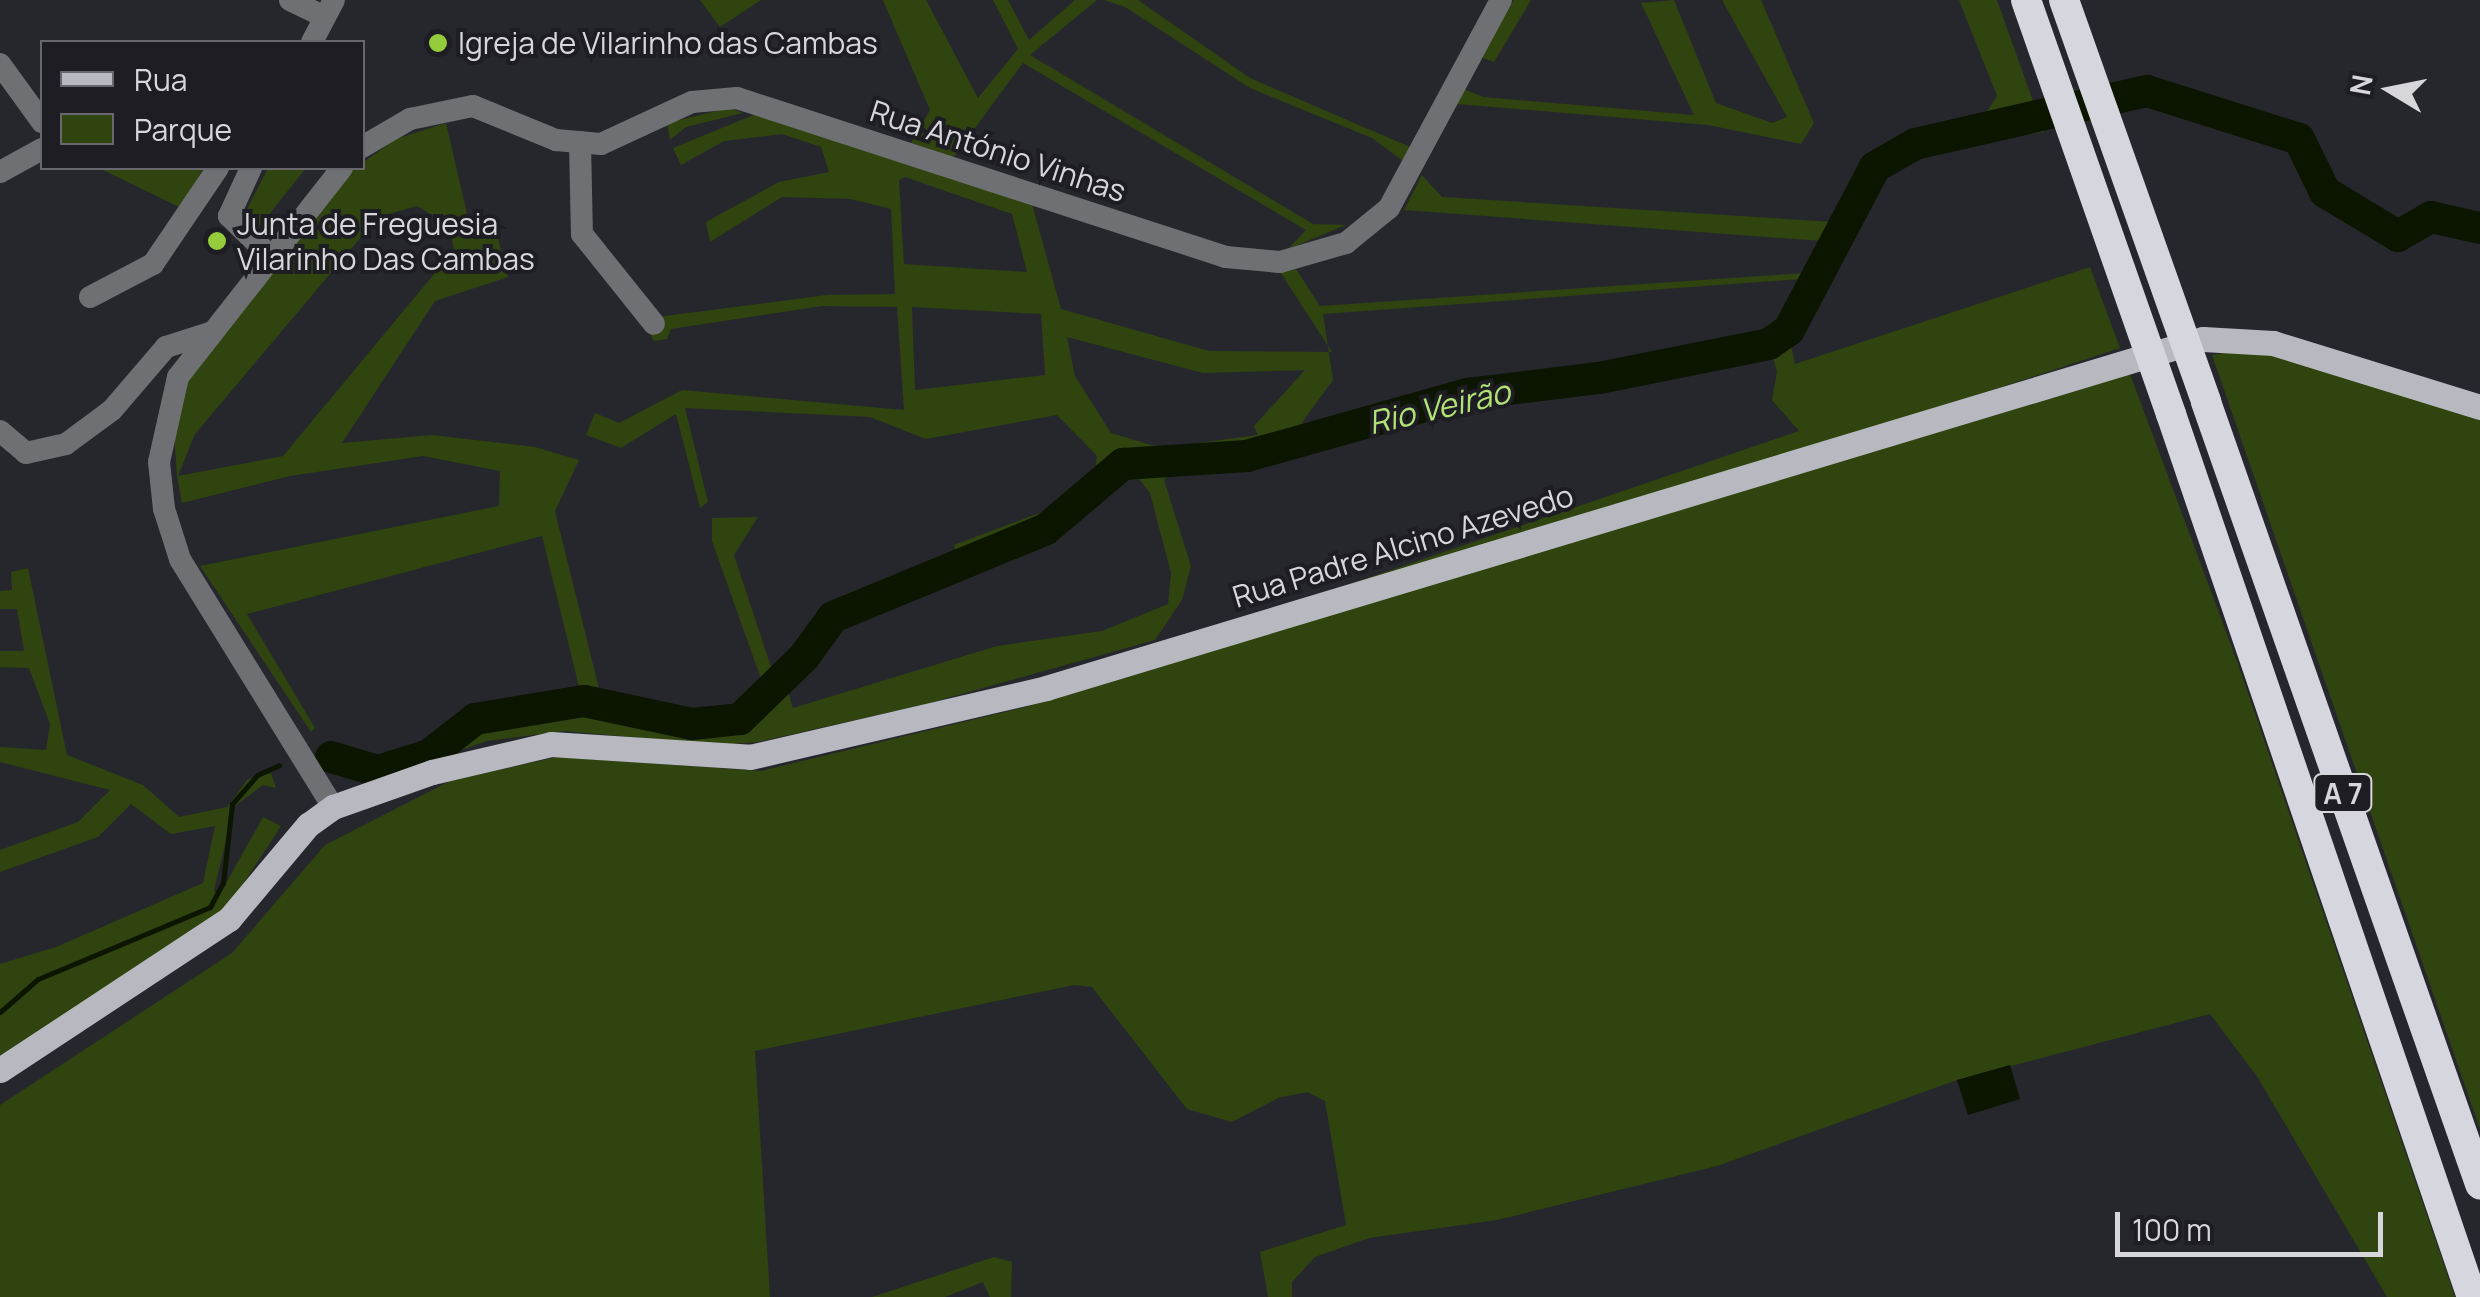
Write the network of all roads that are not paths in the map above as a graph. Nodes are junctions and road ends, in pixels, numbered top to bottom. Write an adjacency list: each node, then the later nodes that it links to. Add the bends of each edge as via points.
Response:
1 (290, 0): 5 (street)
2 (1500, 0): 9 (street, Rua António Vinhas, via 1388,208 1346,244 1280,262 1226,257 737,98 692,102 601,144)
3 (2026, 0): 25 (highway, A 7, bridge)
4 (2064, 0): 24 (highway, A 7, bridge)
5 (328, 8): 6 (street)
6 (313, 40)
7 (0, 64): 8 (street)
8 (40, 119)
9 (580, 142): 10 (street, Rua António Vinhas, via 556,140 473,106 410,119); 18 (street, via 582,234)
10 (365, 144)
11 (40, 150): 15 (street)
12 (217, 170): 17 (street, via 154,264)
13 (250, 170): 16 (street, via 230,216)
14 (340, 170): 16 (street)
15 (0, 172)
16 (271, 257): 19 (street)
17 (90, 296)
18 (654, 324)
19 (212, 332): 21 (street, via 166,347 102,419 66,444 26,453); 22 (street, via 178,377 163,426 164,509 180,559)
20 (2480, 406): 22 (main road, Rua Padre Alcino Azevedo, via 2273,342 2203,338 1046,688 750,756 551,744 432,772)
21 (0, 431)
22 (334, 808): 23 (main road, Rua Padre Alcino Azevedo, via 308,825 229,918)
23 (0, 1070)
24 (2480, 1184)
25 (2472, 1297)

